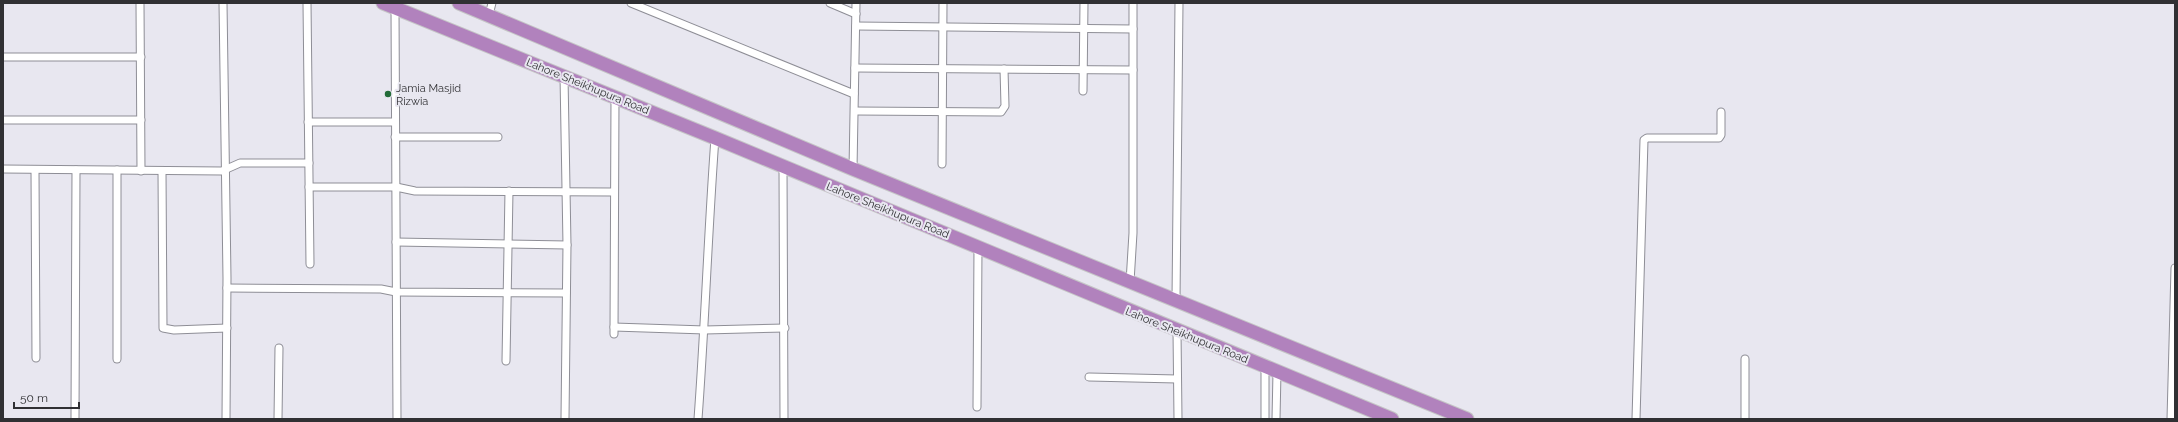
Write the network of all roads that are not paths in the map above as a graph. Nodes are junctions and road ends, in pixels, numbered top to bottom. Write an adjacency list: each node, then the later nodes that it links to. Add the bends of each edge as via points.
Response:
1 (140, 3): 20 (street)
2 (223, 3): 48 (street)
3 (307, 3): 35 (street)
4 (459, 3): 13 (highway)
5 (631, 3): 28 (street)
6 (830, 3): 14 (street)
7 (856, 3): 14 (street)
8 (943, 3): 16 (street)
9 (1084, 3): 17 (street)
10 (1133, 3): 18 (street)
11 (1179, 3): 67 (street)
12 (389, 5): 26 (highway, Lahore Sheikhupura Road); 36 (street)
13 (491, 9): 44 (highway)
14 (856, 14): 15 (street)
15 (856, 26): 16 (street); 21 (street)
16 (943, 27): 17 (street); 23 (street)
17 (1083, 28): 18 (street); 24 (street)
18 (1133, 30): 25 (street)
19 (3, 57): 20 (street)
20 (141, 57): 34 (street)
21 (855, 68): 23 (street); 28 (street)
22 (1004, 69): 23 (street); 24 (street); 31 (street, via 1003,111)
23 (943, 70): 31 (street)
24 (1083, 70): 25 (street); 27 (street)
25 (1133, 70): 62 (street, via 1133,233)
26 (564, 76): 29 (highway, Lahore Sheikhupura Road); 53 (street)
27 (1083, 91)
28 (854, 94): 30 (street)
29 (615, 97): 39 (highway, Lahore Sheikhupura Road); 55 (street)
30 (855, 111): 31 (street); 44 (street)
31 (942, 112): 41 (street)
32 (1722, 112): 94 (street, via 1722,135 1719,138 1644,140)
33 (3, 120): 34 (street)
34 (141, 120): 49 (street)
35 (308, 122): 36 (street); 40 (street)
36 (395, 122): 37 (street)
37 (395, 137): 38 (street); 52 (street)
38 (498, 138)
39 (715, 138): 42 (highway, Lahore Sheikhupura Road); 70 (street, via 707,237)
40 (308, 163): 48 (street, via 240,163); 51 (street)
41 (942, 164)
42 (783, 167): 59 (highway, Lahore Sheikhupura Road); 69 (street)
43 (3, 169): 45 (street)
44 (854, 169): 62 (highway)
45 (34, 170): 46 (street); 73 (street)
46 (76, 170): 47 (street); 82 (street)
47 (117, 170): 49 (street); 74 (street)
48 (226, 170): 50 (street); 63 (street)
49 (141, 171): 50 (street)
50 (162, 171): 68 (street, via 163,328)
51 (309, 187): 52 (street); 60 (street)
52 (396, 187): 54 (street, via 415,191); 56 (street)
53 (565, 190): 54 (street); 55 (street); 58 (street)
54 (509, 191): 57 (street)
55 (613, 192): 70 (street, via 614,330)
56 (396, 242): 57 (street); 64 (street)
57 (508, 244): 58 (street); 65 (street)
58 (567, 245): 66 (street)
59 (978, 247): 71 (highway, Lahore Sheikhupura Road); 81 (street)
60 (310, 264)
61 (2175, 268): 80 (street)
62 (1130, 282): 67 (highway)
63 (227, 288): 64 (street, via 381,289); 68 (street)
64 (396, 292): 65 (street); 85 (street)
65 (507, 292): 66 (street); 76 (street)
66 (566, 293): 86 (street)
67 (1176, 300): 93 (highway)
68 (227, 328): 83 (street)
69 (785, 328): 70 (street); 88 (street)
70 (705, 330): 87 (street)
71 (1177, 331): 77 (highway, Lahore Sheikhupura Road); 79 (street)
72 (279, 348): 84 (street)
73 (36, 358)
74 (117, 359)
75 (1745, 359): 95 (street)
76 (506, 361)
77 (1271, 369): 90 (street); 91 (street); 92 (highway, Lahore Sheikhupura Road)
78 (1089, 377): 79 (street)
79 (1177, 379): 89 (street)
80 (2173, 388): 96 (street)
81 (977, 407)
82 (75, 419)
83 (226, 419)
84 (278, 419)
85 (397, 419)
86 (565, 419)
87 (698, 419)
88 (784, 419)
89 (1178, 419)
90 (1265, 419)
91 (1276, 419)
92 (1392, 419)
93 (1467, 419)
94 (1636, 419)
95 (1744, 419)
96 (2171, 419)

